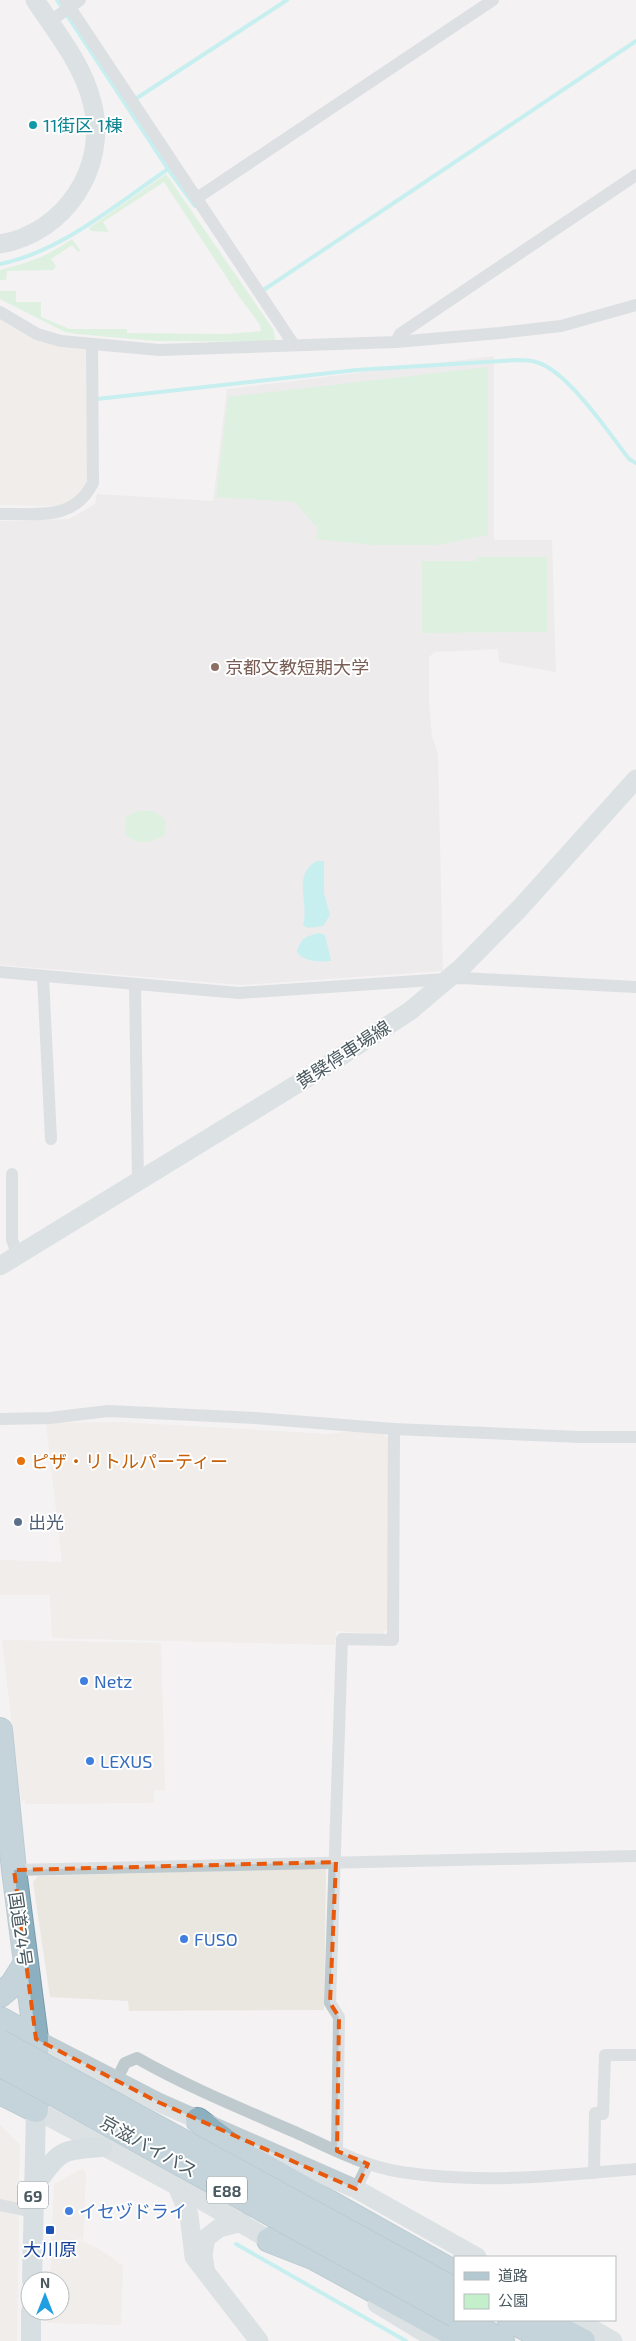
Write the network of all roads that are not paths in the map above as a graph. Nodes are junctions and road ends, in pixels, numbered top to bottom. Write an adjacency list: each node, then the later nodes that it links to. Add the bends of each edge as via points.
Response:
1 (35, 0): 3 (street)
2 (493, 0): 5 (street)
3 (65, 8): 5 (street, via 133,101); 6 (street, via 97,124 93,157 85,181 72,202 55,219 33,234)
4 (636, 175): 9 (street, via 400,334)
5 (197, 198): 11 (street)
6 (0, 244)
7 (636, 305): 9 (street, via 561,326)
8 (0, 312): 10 (street, via 36,334)
9 (396, 342): 11 (street)
10 (92, 344): 11 (street, via 158,350); 12 (street, via 93,483 86,496 62,513)
11 (294, 345)
12 (0, 514)
13 (636, 779): 16 (street, 黄檗停車場線, via 546,880)
14 (0, 972): 15 (street)
15 (44, 976): 17 (street); 19 (street)
16 (447, 980): 17 (street, via 240,993); 18 (street, via 462,978); 21 (street, 黄檗停車場線, via 410,1011 368,1039)
17 (135, 984): 21 (street)
18 (636, 987)
19 (51, 1139)
20 (12, 1174): 22 (street, via 12,1240)
21 (138, 1181): 22 (street, 黄檗停車場線)
22 (18, 1255): 23 (street, 黄檗停車場線)
23 (0, 1266)
24 (0, 1420): 25 (street, via 108,1411)
25 (394, 1429): 26 (street); 29 (street, via 393,1640 342,1639)
26 (636, 1437)
27 (0, 1730): 30 (highway, 国道24号)
28 (636, 1856): 29 (street)
29 (336, 1862): 30 (street); 43 (street, via 330,2002 339,2017)
30 (9, 1865): 31 (highway, 国道24号)
31 (26, 1963): 32 (highway, via 12,1985); 34 (highway, 国道24号)
32 (0, 1995)
33 (0, 2019): 34 (highway)
34 (36, 2039): 38 (street); 40 (highway, 国道24号)
35 (0, 2042): 60 (highway, 京滋バイパス / E88, bridge)
36 (636, 2055): 46 (street, via 605,2055 603,2114 595,2113)
37 (0, 2064): 61 (highway, 京滋バイパス / E88, bridge)
38 (116, 2081): 41 (street); 43 (street, via 125,2063 137,2058 198,2090)
39 (0, 2092): 40 (highway)
40 (36, 2110): 42 (street); 48 (main road, 69)
41 (198, 2120): 47 (highway, via 242,2154); 50 (street)
42 (102, 2146): 48 (main road, via 57,2156); 49 (street)
43 (337, 2151): 44 (street)
44 (368, 2164): 46 (street, via 400,2172 463,2178); 50 (street)
45 (636, 2170): 46 (street)
46 (594, 2173)
47 (296, 2183): 56 (highway, via 354,2207); 59 (highway)
48 (34, 2186): 52 (main road, 69)
49 (177, 2186): 53 (street); 58 (street, via 189,2215 194,2257)
50 (356, 2189): 55 (street)
51 (0, 2205): 52 (street)
52 (33, 2212): 57 (main road, 69)
53 (242, 2222): 54 (street); 58 (street, via 219,2228 206,2238)
54 (269, 2240): 69 (street); 70 (highway, via 316,2258)
55 (476, 2256)
56 (454, 2263)
57 (32, 2271)
58 (205, 2272): 68 (street)
59 (454, 2272)
60 (454, 2289)
61 (454, 2314)
62 (31, 2321): 67 (main road)
63 (465, 2321): 71 (highway)
64 (512, 2321): 72 (highway)
65 (545, 2321): 73 (highway)
66 (579, 2321): 74 (street)
67 (31, 2341)
68 (259, 2341)
69 (438, 2341)
70 (466, 2341)
71 (502, 2341)
72 (549, 2341)
73 (583, 2341)
74 (613, 2341)

